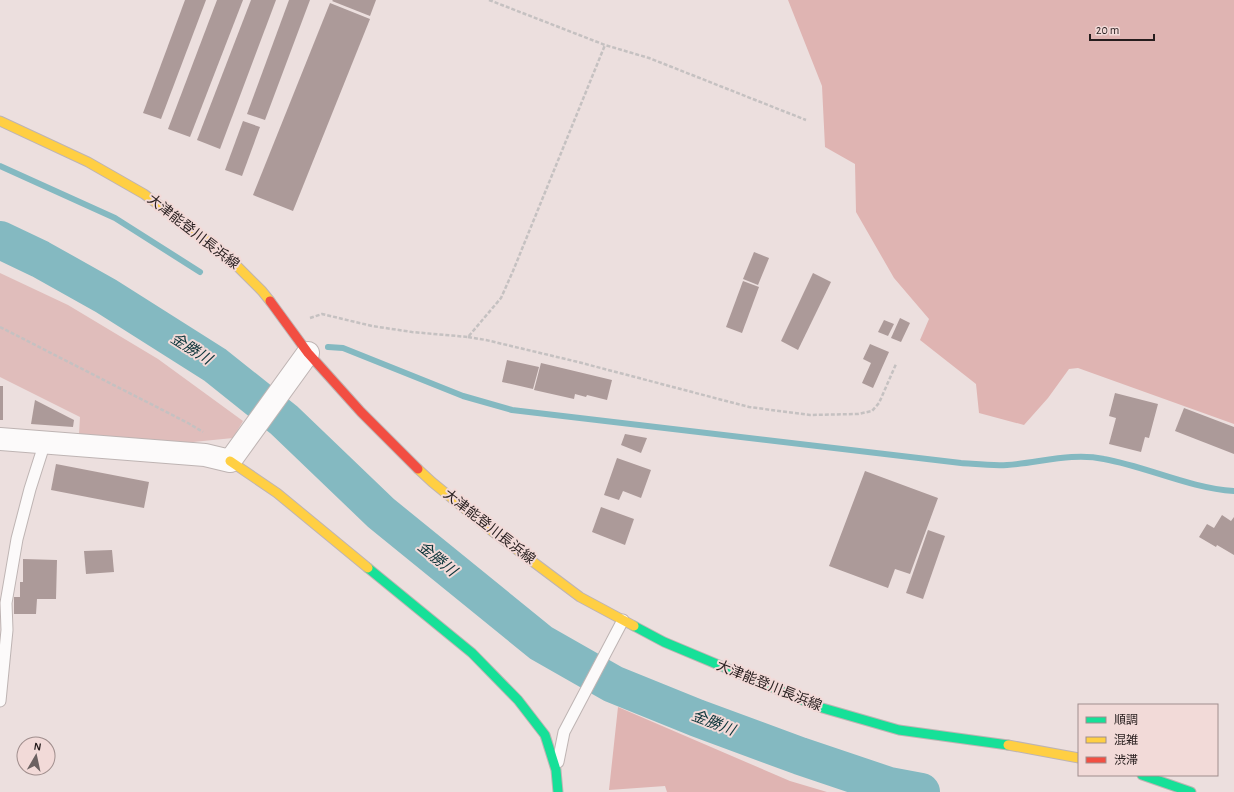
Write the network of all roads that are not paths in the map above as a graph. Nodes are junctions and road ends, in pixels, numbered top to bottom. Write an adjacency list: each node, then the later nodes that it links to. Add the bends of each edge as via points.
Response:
1 (0, 121): 2 (main road, 大津能登川長浜線, via 88,162 144,194 225,254 262,290 289,326)
2 (303, 359): 5 (street); 6 (main road, 大津能登川長浜線, via 432,482 492,531 580,597)
3 (0, 439): 4 (street)
4 (45, 442): 5 (street, via 205,455); 7 (lane, via 17,539 6,603 7,630)
5 (230, 461): 9 (main road, via 277,493 472,653 518,700 545,735)
6 (623, 620): 8 (main road, 大津能登川長浜線, via 664,642 819,707 899,730 1028,748); 9 (lane, via 564,732)
7 (0, 701)
8 (1078, 758)
9 (556, 770): 11 (main road)
10 (1145, 776): 12 (main road)
11 (558, 792)
12 (1191, 792)

